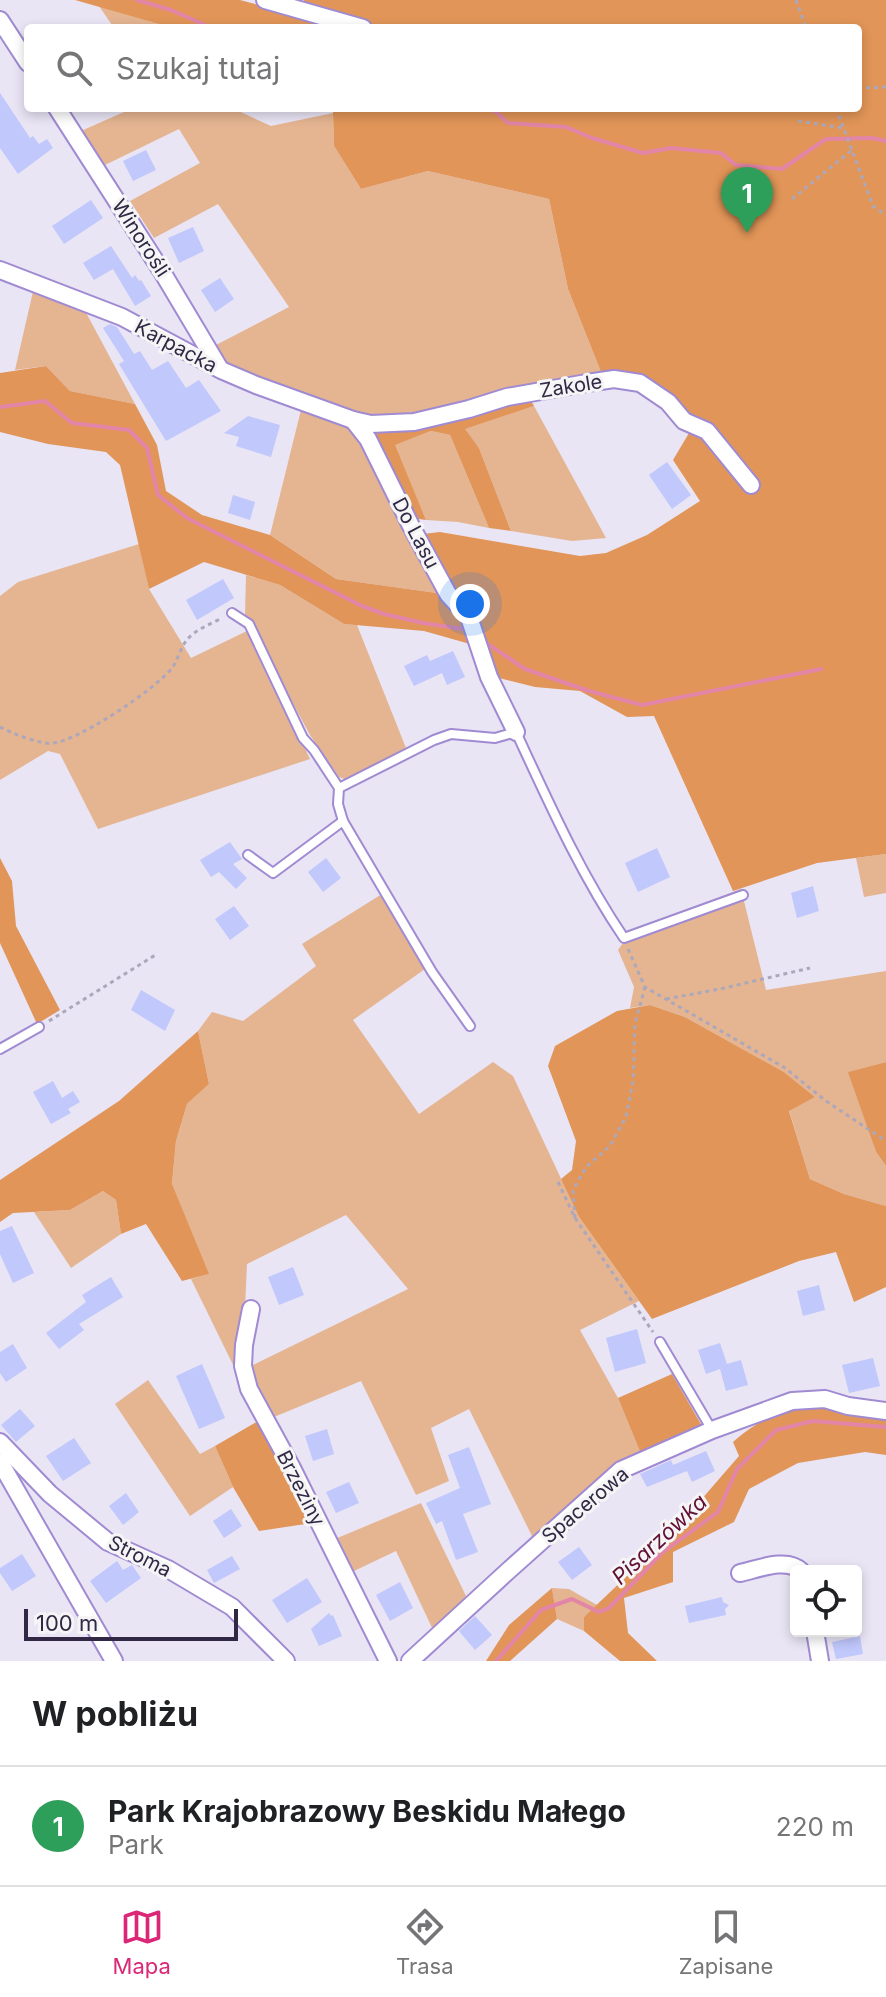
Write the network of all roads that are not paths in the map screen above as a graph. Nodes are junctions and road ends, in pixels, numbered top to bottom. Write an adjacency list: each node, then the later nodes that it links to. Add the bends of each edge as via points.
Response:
1 (265, 0): 3 (street)
2 (0, 20): 4 (street)
3 (349, 24)
4 (24, 57)
5 (60, 112): 7 (street, Winorośli)
6 (0, 270): 7 (street, Karpacka, via 122,317)
7 (221, 370): 8 (street, Karpacka)
8 (353, 420): 9 (street, Zakole, via 414,422 573,385 614,379 640,383 684,421 707,431); 11 (street, Do Lasu, via 368,439 448,594 469,617 489,677)
9 (751, 485)
10 (232, 613): 12 (lane, via 249,624 303,738)
11 (516, 732): 12 (lane, via 495,738 451,734); 15 (lane, via 565,838 624,938)
12 (339, 788): 13 (lane)
13 (343, 821): 14 (lane, via 273,873); 16 (lane)
14 (248, 855)
15 (743, 895)
16 (470, 1026)
17 (39, 1027): 18 (lane)
18 (0, 1049)
19 (251, 1309): 30 (street, Brzeziny, via 243,1366 249,1389)
20 (660, 1342): 22 (lane)
21 (886, 1411): 22 (street, Spacerowa, via 825,1399 792,1401)
22 (712, 1430): 31 (street, Spacerowa, via 621,1470)
23 (0, 1442): 29 (street, Stroma, via 50,1494 108,1542 232,1607)
24 (0, 1462): 28 (street)
25 (792, 1565): 26 (street)
26 (740, 1573)
27 (816, 1637): 32 (street)
28 (114, 1661)
29 (286, 1661)
30 (388, 1661)
31 (410, 1661)
32 (820, 1661)

